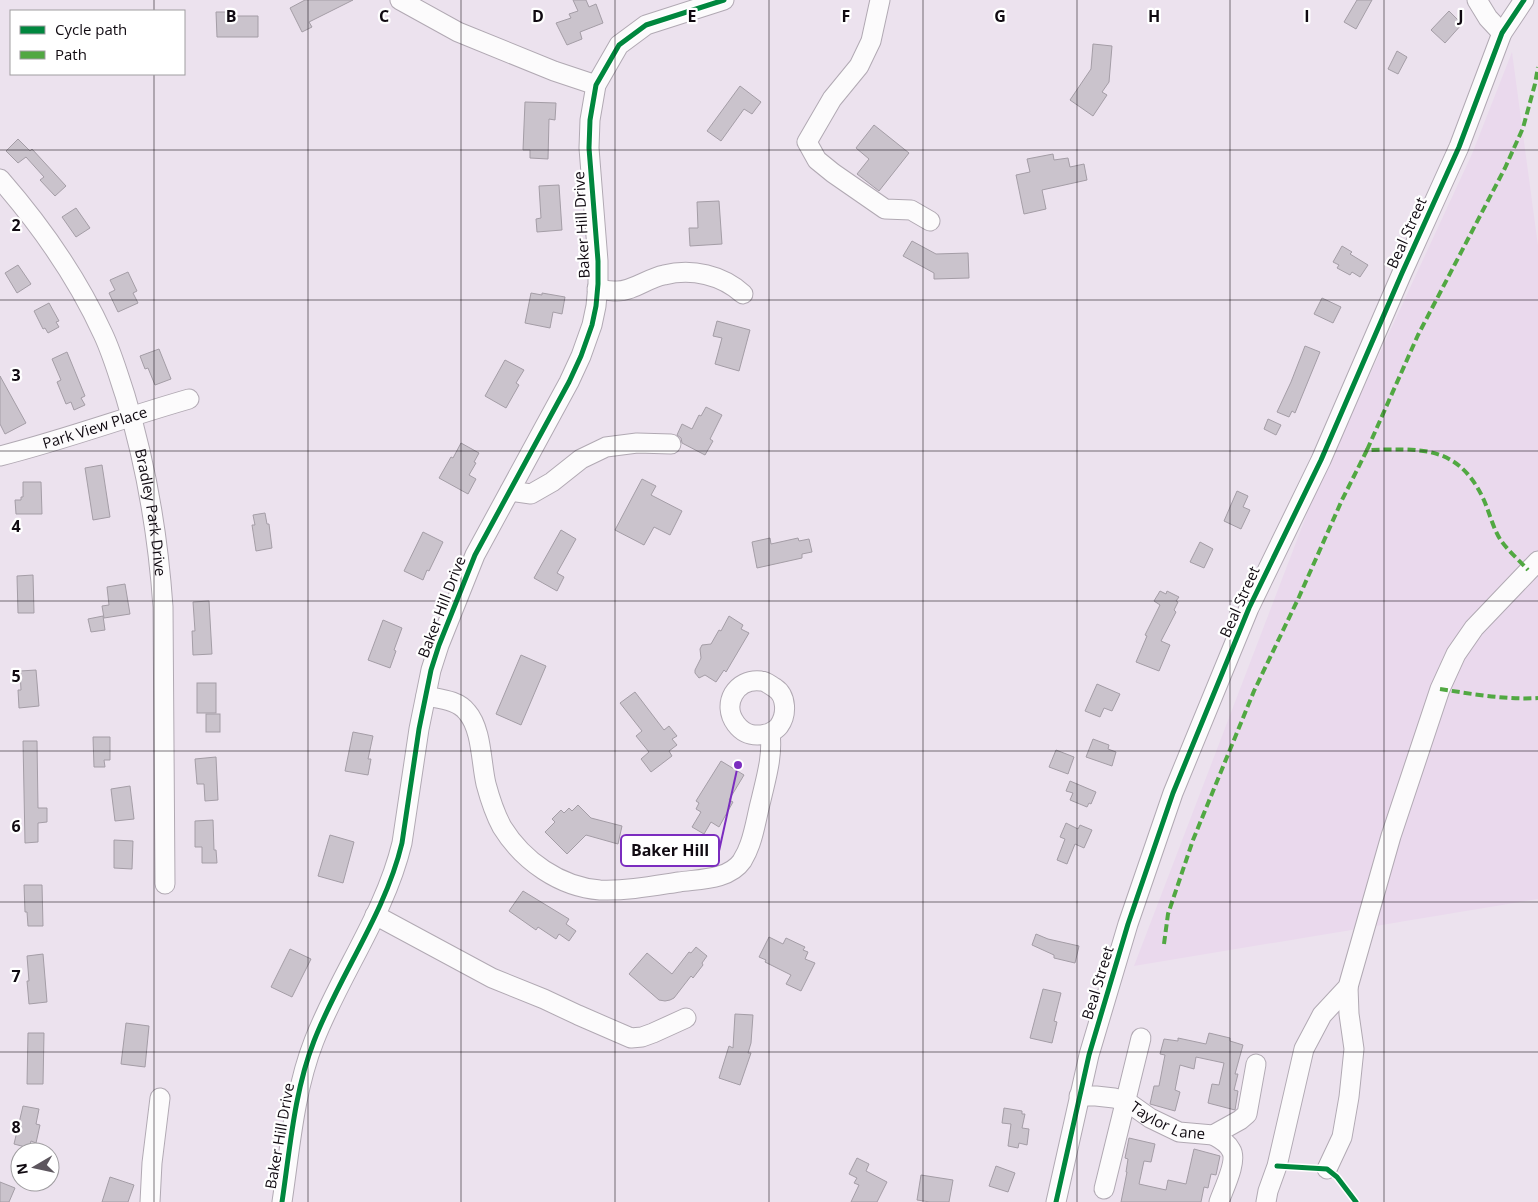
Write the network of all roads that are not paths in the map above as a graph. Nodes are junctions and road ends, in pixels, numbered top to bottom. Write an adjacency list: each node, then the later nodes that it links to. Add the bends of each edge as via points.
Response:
1 (400, 0): 7 (street, via 458,32)
2 (724, 0): 7 (street, via 646,25 619,45)
3 (880, 0): 9 (street, via 871,41 859,66 832,99 807,142 817,160 885,209 911,210)
4 (1477, 0): 6 (street)
5 (1517, 2): 6 (street, Beal Street)
6 (1502, 32): 26 (street, Beal Street, via 1459,147 1320,460 1249,608 1173,794 1128,924)
7 (596, 85): 10 (street, Baker Hill Drive, via 589,148 598,261)
8 (0, 179): 13 (street, Bradley Park Drive, via 38,224 85,298 118,372)
9 (930, 221)
10 (597, 289): 11 (street, via 626,290 665,274 685,272 719,278 733,284); 16 (street, Baker Hill Drive, via 592,326 581,356)
11 (743, 294)
12 (190, 399): 13 (street, Park View Place)
13 (131, 416): 15 (street, Park View Place); 20 (street, Bradley Park Drive, via 144,465 163,600)
14 (671, 444): 16 (street, via 606,446 580,459 552,482 530,494)
15 (0, 456)
16 (510, 491): 18 (street, Baker Hill Drive, via 475,555 449,617)
17 (1538, 561): 22 (street, via 1474,628 1456,654 1440,689 1391,836)
18 (426, 696): 19 (street, via 451,701 468,713 478,736 493,808 519,848 557,878 598,890 625,890 718,876 742,862 752,838 771,754); 21 (street, Baker Hill Drive, via 402,843 392,878)
19 (770, 733)
20 (165, 884)
21 (375, 915): 23 (street, via 492,978 631,1038 642,1037); 33 (street, Baker Hill Drive, via 323,1020 305,1066)
22 (1348, 987): 30 (street, via 1354,1049 1349,1097 1342,1137); 36 (street, via 1322,1015 1304,1049)
23 (686, 1018)
24 (1141, 1038): 28 (street, Taylor Lane)
25 (1256, 1064): 29 (street, Taylor Lane, via 1248,1114)
26 (1079, 1096): 28 (street, Taylor Lane); 34 (street, Beal Street)
27 (160, 1098): 32 (street)
28 (1126, 1101): 29 (street, Taylor Lane, via 1150,1118 1179,1132); 31 (street, Taylor Lane)
29 (1213, 1135): 35 (street, Taylor Lane, via 1232,1150 1234,1160)
30 (1327, 1169)
31 (1104, 1189)
32 (150, 1202)
33 (282, 1202)
34 (1056, 1202)
35 (1219, 1202)
36 (1266, 1202)

